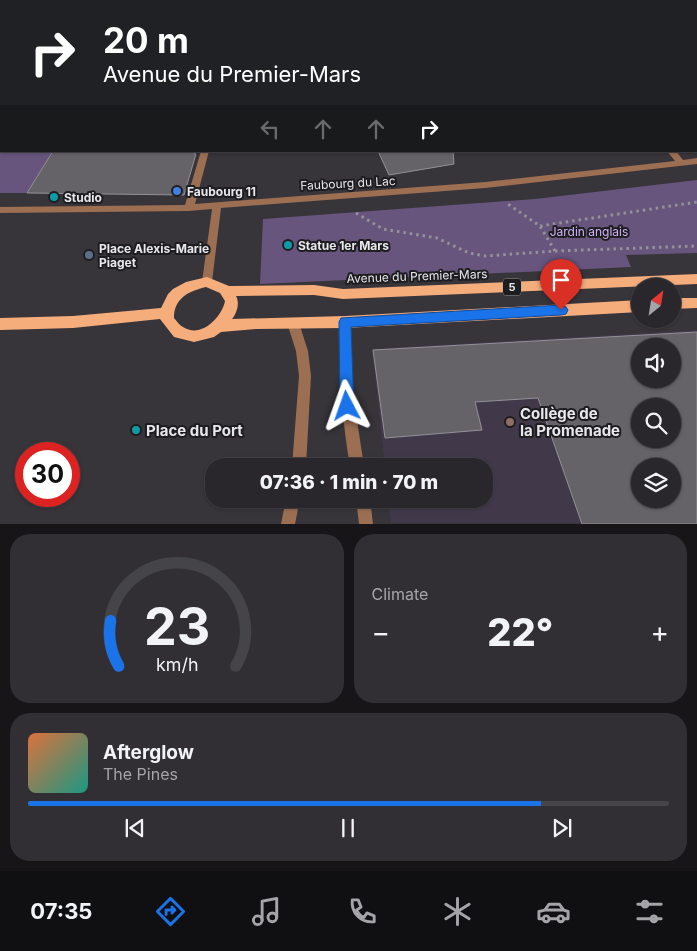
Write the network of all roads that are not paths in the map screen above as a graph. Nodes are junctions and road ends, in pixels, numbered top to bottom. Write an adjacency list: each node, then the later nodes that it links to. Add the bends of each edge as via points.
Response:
1 (205, 152): 6 (street)
2 (672, 152): 4 (street)
3 (697, 161): 4 (street, Faubourg du Lac)
4 (680, 162): 5 (street, Faubourg du Lac, via 485,185)
5 (217, 205): 6 (street, Faubourg du Lac); 9 (street)
6 (189, 208): 7 (street, Faubourg du Lac)
7 (0, 210)
8 (697, 279): 10 (main road, Avenue du Premier-Mars / 5, via 343,294 314,290)
9 (207, 282): 10 (main road); 14 (main road, via 179,291)
10 (228, 292): 18 (main road, via 230,312)
11 (697, 303): 12 (main road)
12 (681, 304)
13 (631, 306): 15 (main road, 5)
14 (166, 313): 17 (main road, via 72,322); 18 (main road, via 171,327 184,335 202,335)
15 (345, 322): 16 (main road); 20 (street, via 348,421)
16 (294, 323): 18 (main road); 19 (street, via 305,376)
17 (0, 324)
18 (220, 326)
19 (300, 458)
20 (355, 458)
21 (291, 508): 23 (street)
22 (364, 508): 24 (street)
23 (288, 524)
24 (366, 524)

